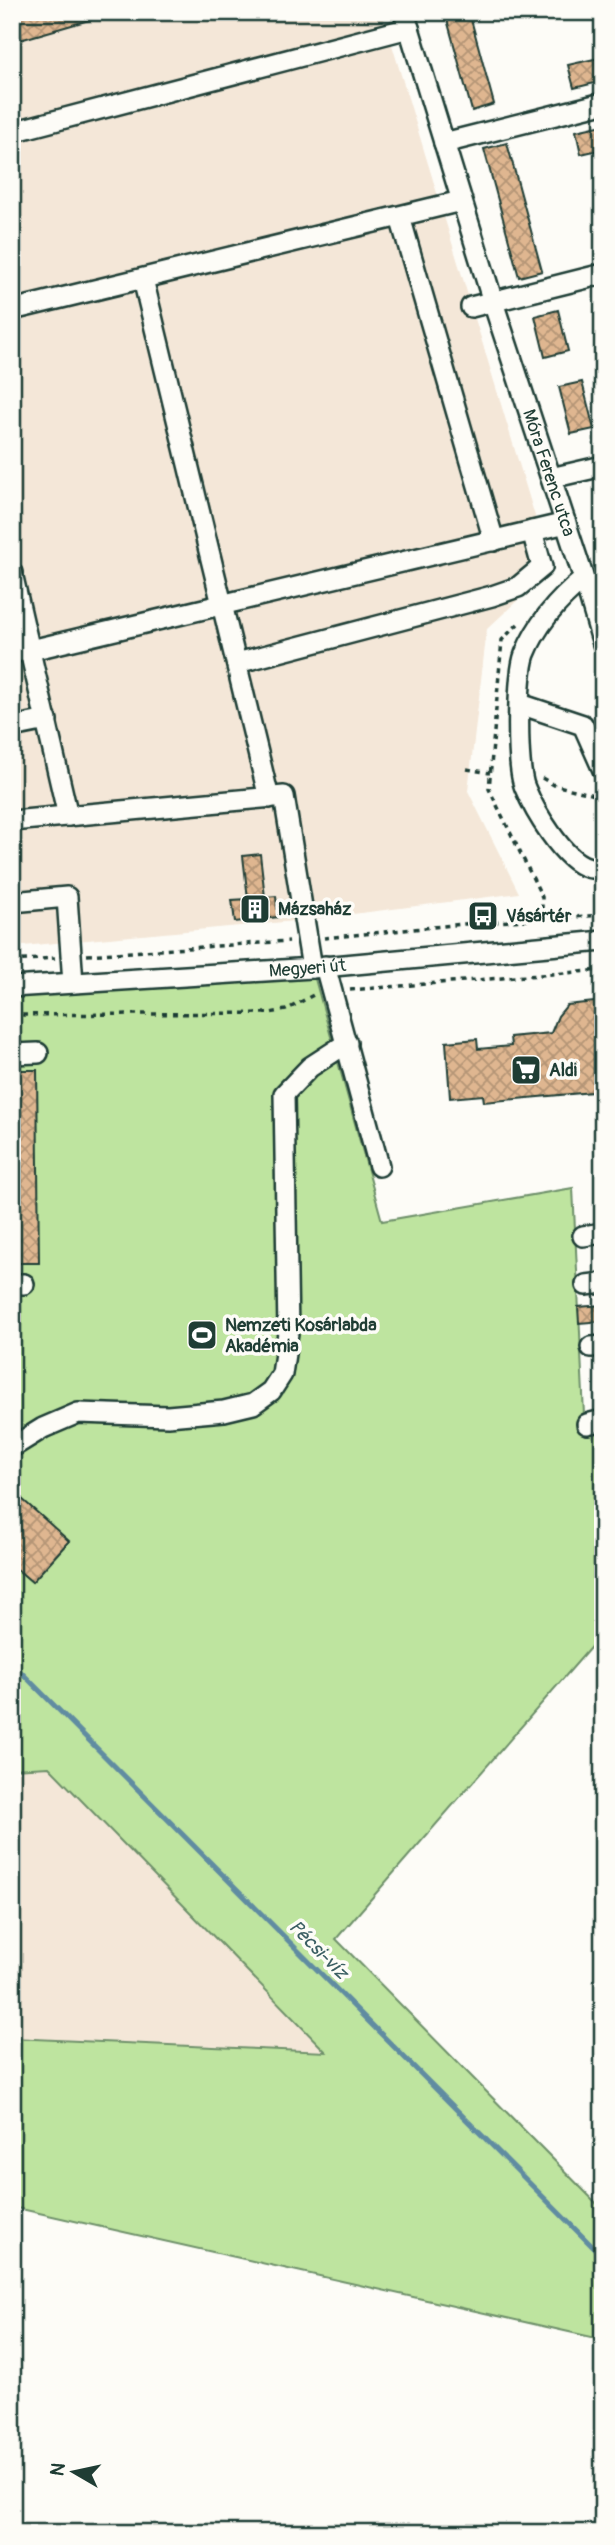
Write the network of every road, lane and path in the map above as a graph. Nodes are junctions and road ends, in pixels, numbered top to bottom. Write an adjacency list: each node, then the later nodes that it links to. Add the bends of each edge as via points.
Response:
1 (407, 20): 3 (street); 4 (street, Móra Ferenc utca)
2 (603, 103): 4 (street)
3 (12, 132)
4 (444, 143): 5 (street, Móra Ferenc utca)
5 (461, 201): 6 (street); 9 (street, Móra Ferenc utca)
6 (400, 217): 8 (street); 16 (street)
7 (603, 274): 9 (street)
8 (143, 279): 11 (street); 19 (street)
9 (493, 302): 10 (street); 13 (street, Móra Ferenc utca)
10 (471, 307)
11 (12, 310)
12 (603, 466): 13 (street)
13 (551, 478): 14 (street, Móra Ferenc utca)
14 (566, 523): 15 (street); 18 (street, Móra Ferenc utca)
15 (532, 531): 16 (street); 22 (street, via 542,566 519,587)
16 (495, 541): 19 (street)
17 (12, 573): 21 (street)
18 (584, 579): 20 (street, Móra Ferenc utca); 23 (street, via 543,620 524,656)
19 (223, 605): 21 (street); 22 (street)
20 (603, 645)
21 (22, 651): 24 (street)
22 (237, 663): 31 (street)
23 (520, 704): 27 (street, via 583,725); 29 (street)
24 (47, 720): 25 (street); 32 (street)
25 (12, 727)
26 (467, 769): 28 (path)
27 (603, 770)
28 (490, 773)
29 (523, 779): 30 (path, via 537,774 554,785); 34 (street, via 559,848 586,867)
30 (603, 797)
31 (269, 798): 32 (street); 37 (street, via 284,796)
32 (68, 816): 33 (street)
33 (12, 821)
34 (603, 868)
35 (12, 902): 39 (street, via 67,897)
36 (542, 919): 37 (path)
37 (308, 940): 39 (path); 41 (street)
38 (601, 941): 41 (street, Megyeri út)
39 (72, 956): 40 (path); 43 (street)
40 (12, 961)
41 (319, 967): 43 (street, Megyeri út); 45 (street)
42 (603, 970): 45 (path)
43 (73, 983): 44 (street, Megyeri út)
44 (12, 986)
45 (331, 991): 46 (path, via 270,1013); 47 (street)
46 (12, 1016)
47 (347, 1043): 50 (street); 53 (street, via 310,1067 284,1094 288,1333 282,1374 271,1391 253,1404 224,1411 168,1416 78,1413)
48 (38, 1053): 49 (street)
49 (12, 1054)
50 (379, 1167)
51 (603, 1233): 52 (street)
52 (583, 1236)
53 (14, 1446)

